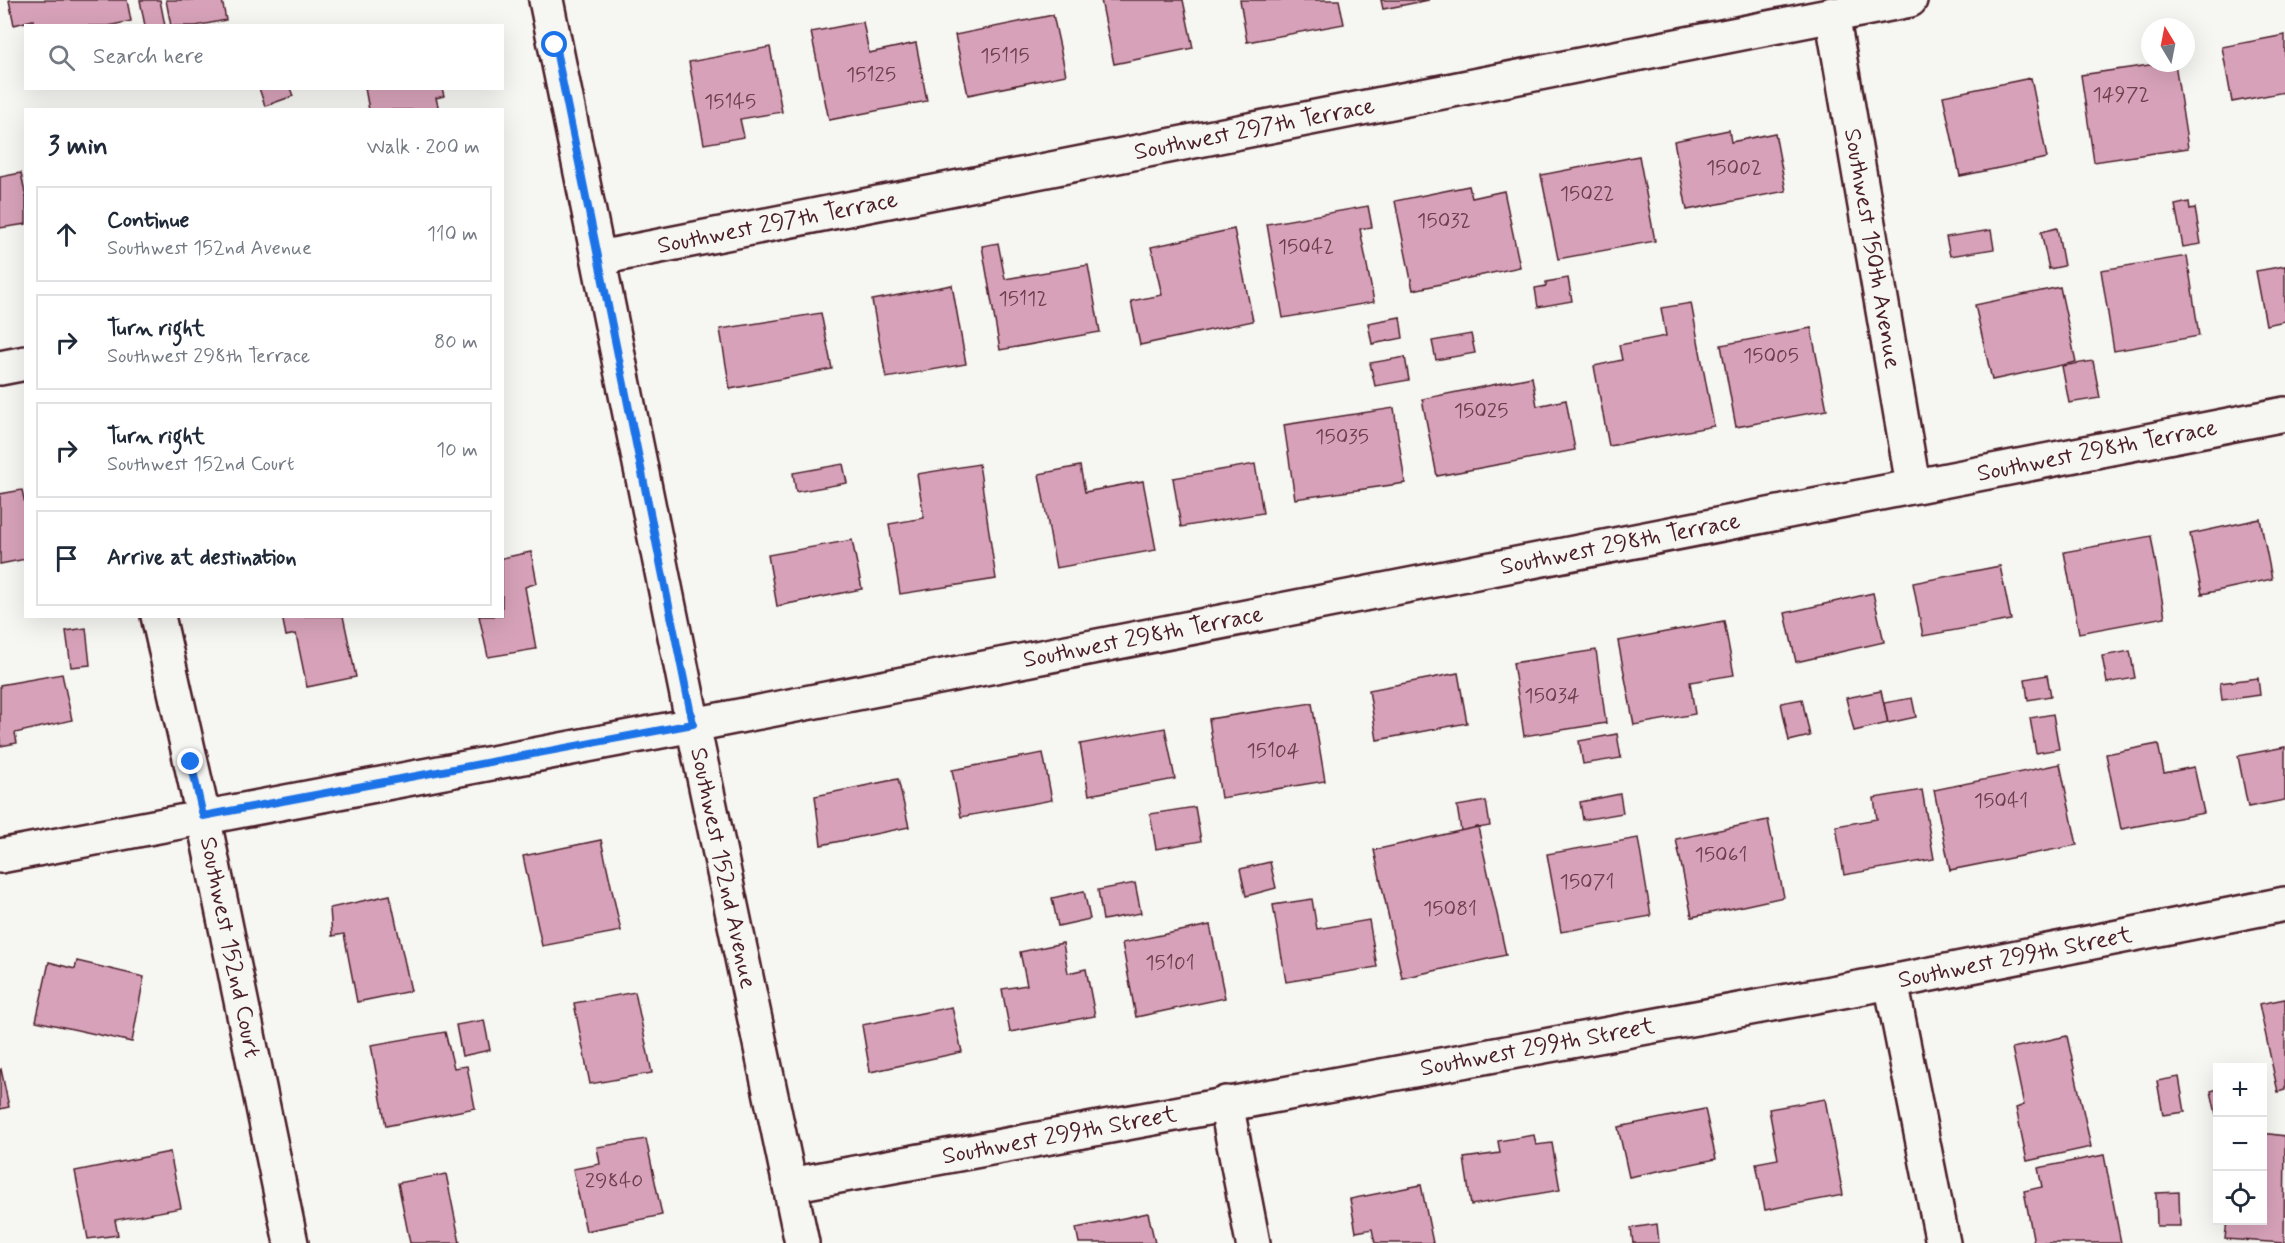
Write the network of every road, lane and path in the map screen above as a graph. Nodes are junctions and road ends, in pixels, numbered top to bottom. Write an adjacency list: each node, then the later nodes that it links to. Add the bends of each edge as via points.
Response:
1 (546, 0): 4 (street, Southwest 152nd Avenue)
2 (1910, 0): 3 (street, Southwest 297th Terrace)
3 (1832, 14): 4 (street, Southwest 297th Terrace); 8 (street, Southwest 150th Avenue)
4 (599, 258): 10 (street, Southwest 152nd Avenue)
5 (24, 363): 6 (street)
6 (0, 368)
7 (2285, 414): 8 (street, Southwest 298th Terrace)
8 (1913, 485): 10 (street, Southwest 298th Terrace)
9 (158, 618): 11 (street, Southwest 152nd Court)
10 (693, 724): 11 (street, Southwest 298th Terrace); 16 (street, Southwest 152nd Avenue)
11 (203, 816): 12 (street, Southwest 298th Terrace); 17 (street, Southwest 152nd Court)
12 (0, 856)
13 (2285, 904): 14 (street, Southwest 299th Street)
14 (1891, 982): 15 (street, Southwest 299th Street); 20 (street)
15 (1226, 1103): 16 (street, Southwest 299th Street); 19 (street)
16 (790, 1185): 18 (street, Southwest 152nd Avenue)
17 (291, 1243)
18 (802, 1243)
19 (1253, 1243)
20 (1943, 1243)

